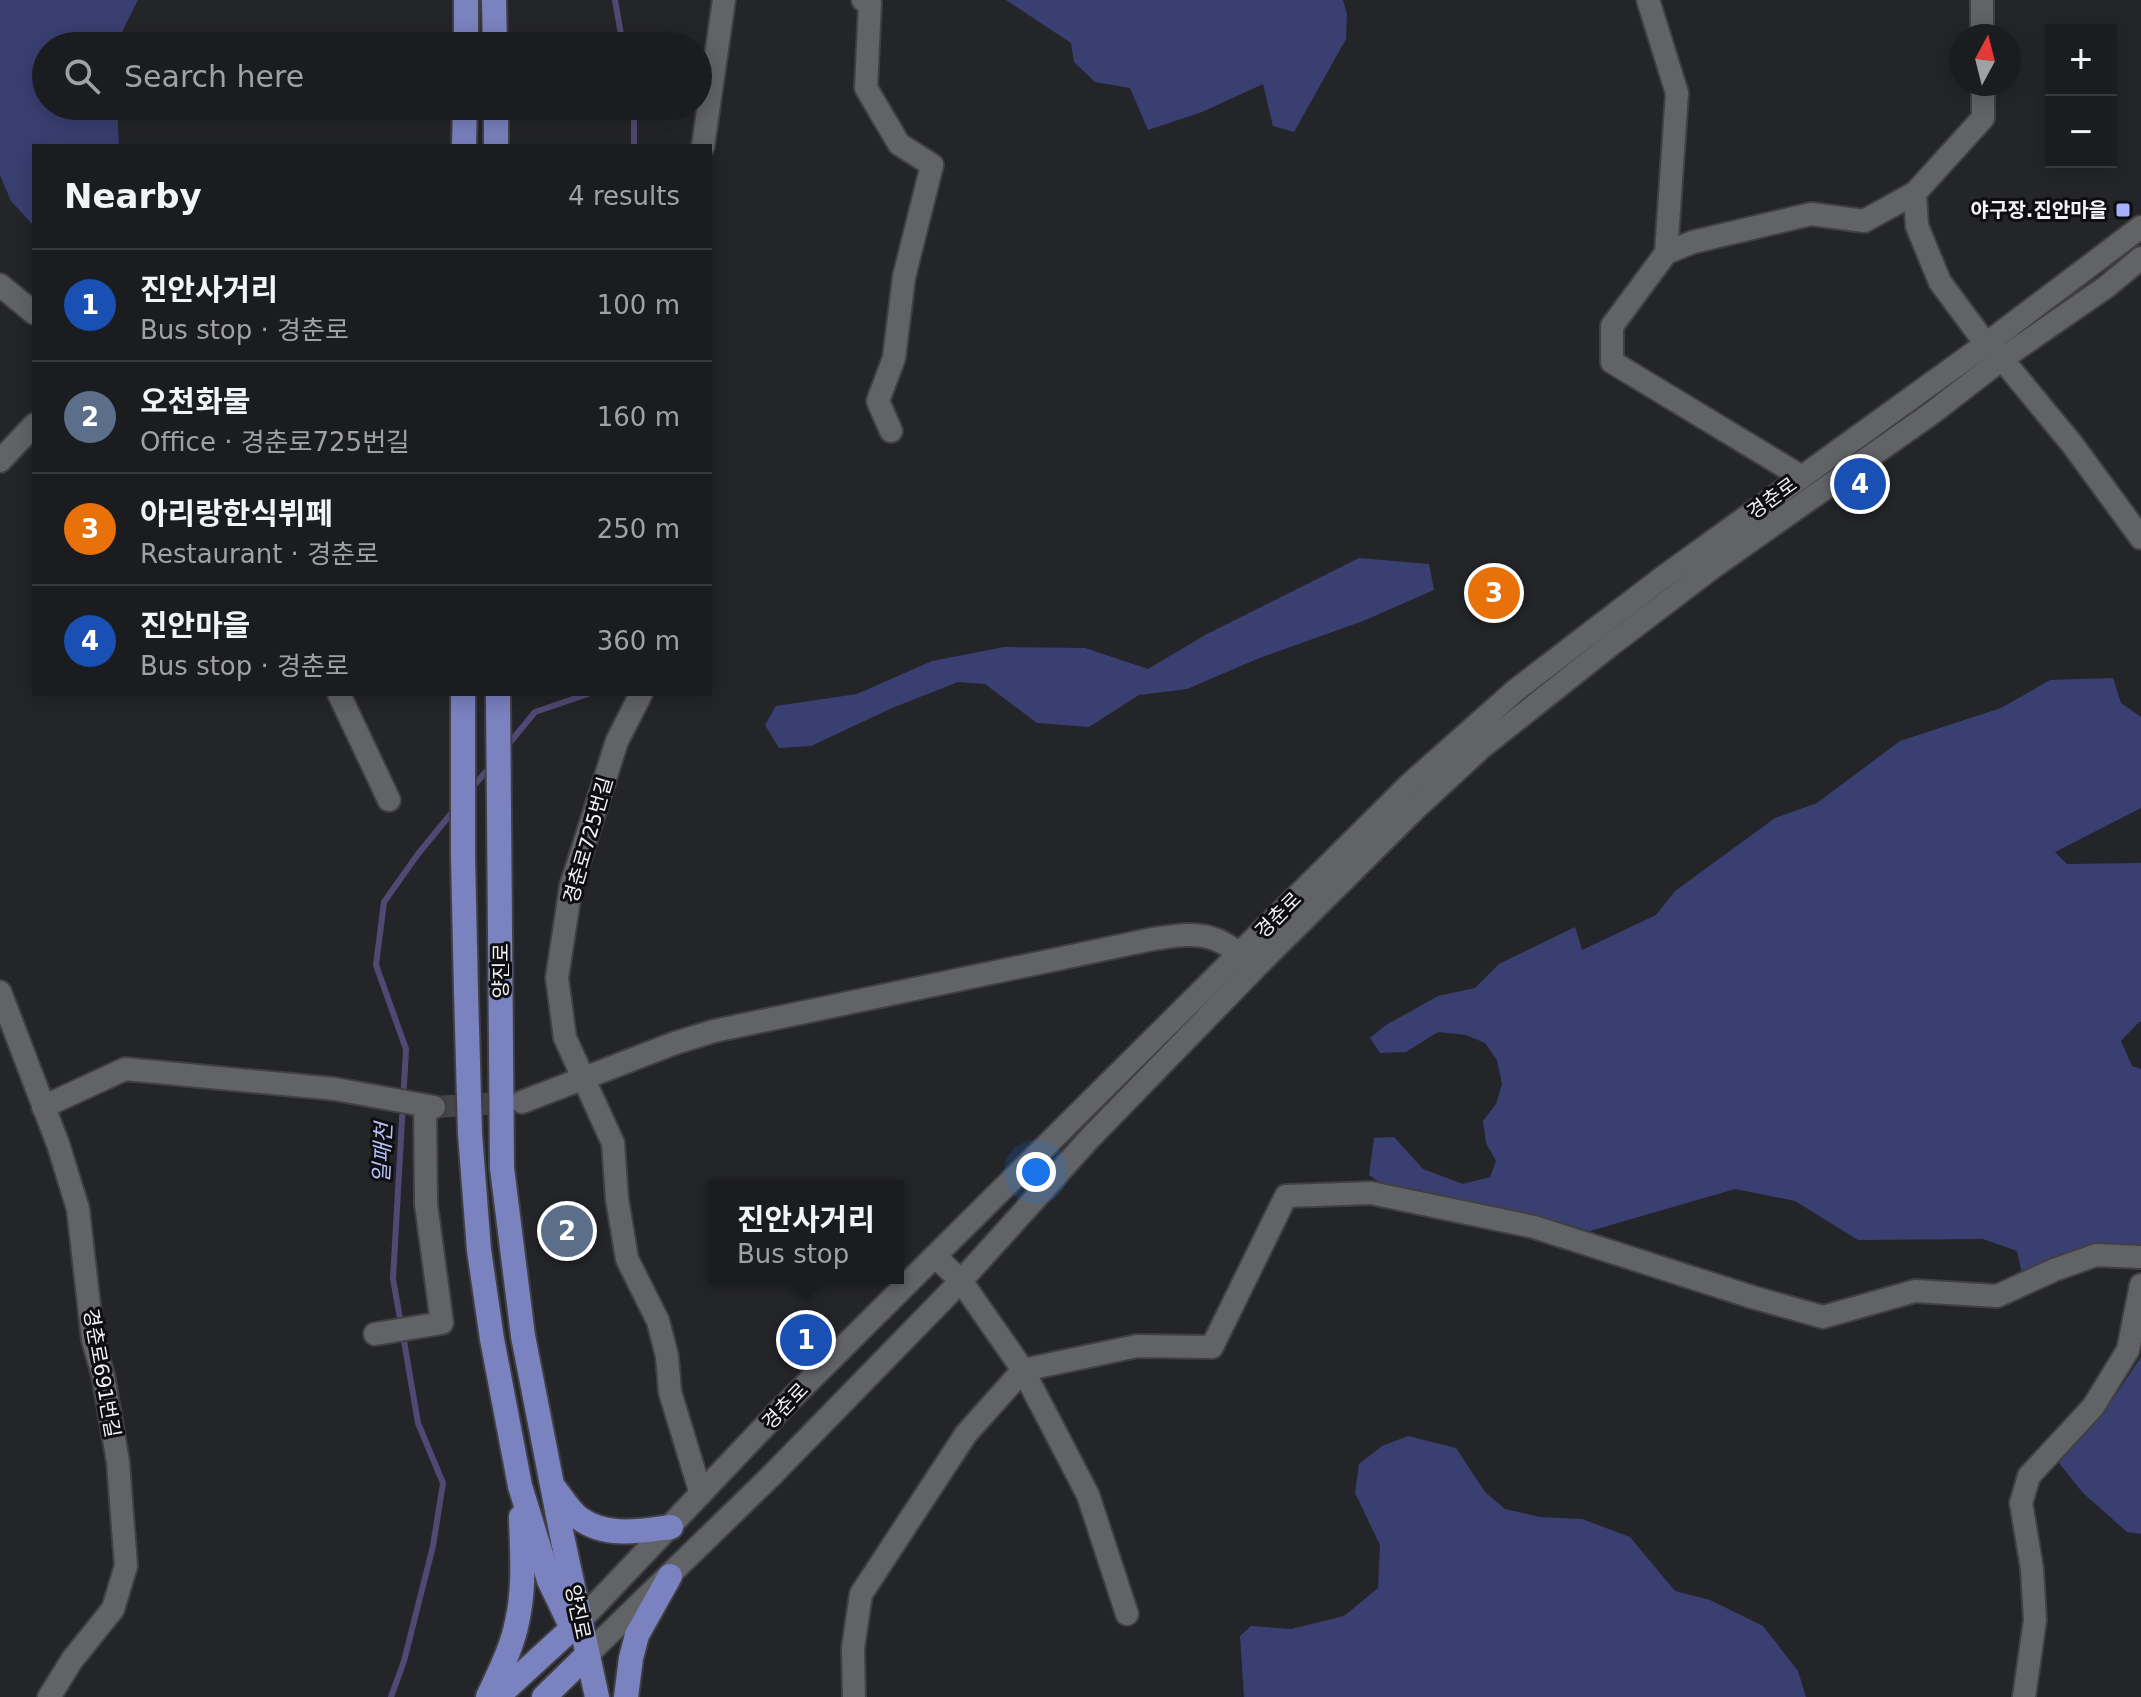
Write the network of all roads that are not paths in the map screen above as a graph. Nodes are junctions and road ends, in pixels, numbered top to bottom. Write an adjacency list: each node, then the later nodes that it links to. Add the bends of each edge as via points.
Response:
1 (466, 0): 8 (main road)
2 (494, 0): 9 (main road)
3 (724, 0): 10 (street)
4 (863, 0): 26 (street, via 870,3 866,88 899,144 932,165 904,277 894,358 878,401)
5 (1648, 0): 20 (street, via 1677,93)
6 (1982, 0): 7 (street)
7 (1982, 24)
8 (466, 32)
9 (495, 32)
10 (712, 83)
11 (1983, 96): 18 (street, via 1983,118)
12 (465, 120): 15 (main road)
13 (496, 120): 16 (main road)
14 (707, 120): 17 (street)
15 (464, 144)
16 (496, 144)
17 (703, 144)
18 (1915, 193): 20 (street, via 1864,221 1811,214); 24 (street, via 1917,226 1940,282)
19 (2141, 227): 24 (street, 경춘로)
20 (1666, 253): 28 (street, via 1612,326 1612,362)
21 (2141, 258): 24 (street, 경춘로, via 2106,287)
22 (0, 285): 23 (street)
23 (32, 311)
24 (1994, 352): 28 (street, 경춘로); 29 (street, via 2072,444); 42 (street, 경춘로, via 1932,413 1716,565 1481,748 1247,975)
25 (32, 427): 27 (street)
26 (891, 431)
27 (0, 461)
28 (1802, 477): 35 (street, 경춘로, via 1516,690 1410,784)
29 (2141, 538)
30 (340, 696): 34 (street)
31 (463, 696): 46 (main road, 양진로, via 470,1134 479,1250)
32 (498, 696): 47 (main road, 양진로, via 502,1168 523,1336)
33 (640, 696): 37 (street, 경춘로725번길, via 617,741 571,886 557,978 565,1038)
34 (389, 800)
35 (1239, 953): 37 (street, via 1199,935 1153,939 714,1031); 40 (street, 경춘로)
36 (0, 992): 39 (street, 경춘로691번길)
37 (583, 1077): 38 (street); 48 (street, 경춘로725번길, via 613,1143 627,1259 658,1321 670,1392)
38 (522, 1102)
39 (43, 1107): 44 (street, via 125,1069 335,1089 430,1107 426,1204 442,1323); 54 (street, 경춘로691번길, via 78,1209 93,1340 118,1462 126,1566 113,1609)
40 (935, 1256): 42 (street); 48 (street, 경춘로)
41 (2141, 1257): 45 (street, via 2096,1255 1997,1296 1915,1291 1823,1317 1534,1227 1371,1193 1286,1196 1212,1347 1137,1346)
42 (961, 1281): 45 (street); 50 (street, 경춘로)
43 (2141, 1285): 61 (street, via 2128,1350 2093,1407 2029,1476 2021,1503 2035,1620)
44 (382, 1333)
45 (1023, 1370): 51 (street, via 1088,1495); 60 (street, via 966,1434 861,1594 853,1648)
46 (520, 1486): 52 (main road, 양진로, via 549,1580); 55 (main road, via 523,1575 517,1623)
47 (552, 1486): 49 (main road, via 577,1517 600,1530); 52 (main road, 양진로)
48 (701, 1494): 49 (street, 경춘로)
49 (671, 1527): 52 (street, 경춘로)
50 (670, 1576): 53 (street, 경춘로); 59 (main road, via 637,1635)
51 (1127, 1614)
52 (576, 1625): 53 (main road, 양진로); 56 (main road, 경춘로)
53 (587, 1655): 57 (main road, 경춘로); 58 (main road, 양진로)
54 (49, 1697)
55 (488, 1697)
56 (497, 1697)
57 (544, 1697)
58 (597, 1697)
59 (626, 1697)
60 (854, 1697)
61 (2024, 1697)

